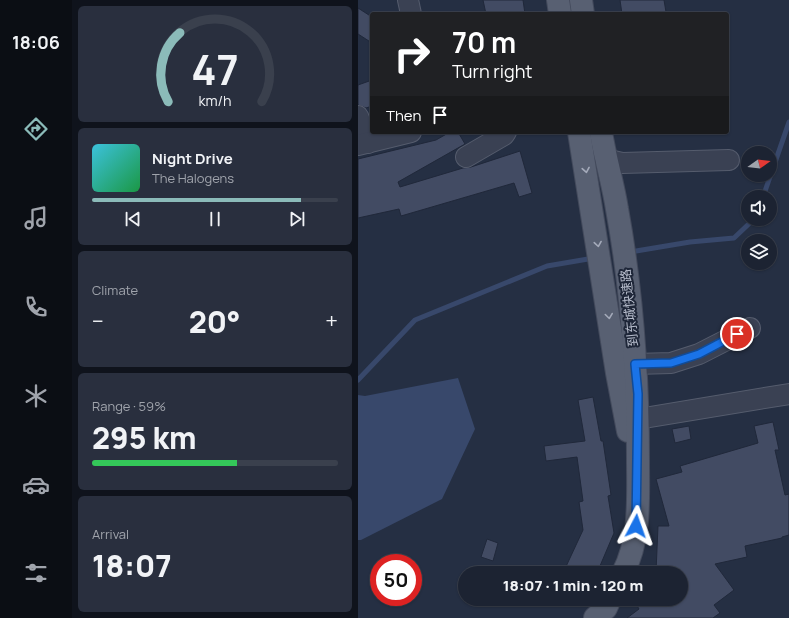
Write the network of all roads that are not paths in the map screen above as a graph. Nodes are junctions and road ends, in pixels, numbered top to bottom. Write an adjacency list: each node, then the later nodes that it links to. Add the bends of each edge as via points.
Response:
1 (408, 0): 4 (street)
2 (558, 0): 5 (main road)
3 (581, 0): 6 (main road)
4 (411, 12)
5 (560, 12)
6 (583, 12)
7 (358, 116): 12 (street)
8 (403, 134): 12 (street)
9 (505, 134): 13 (street)
10 (579, 134): 20 (main road, 到东城快速路, one-way to 20, via 617,373)
11 (601, 134): 14 (main road, 到东城快速路)
12 (363, 144)
13 (466, 157)
14 (605, 159): 15 (street, via 622,163); 17 (main road, 到东城快速路, via 617,208)
15 (729, 160)
16 (750, 328): 17 (street, via 699,354 671,363)
17 (635, 364): 19 (main road, 到东城快速路)
18 (789, 394): 19 (street)
19 (638, 419): 20 (main road, 到东城快速路)
20 (638, 481): 21 (main road, 到东城快速路, via 635,539)
21 (625, 566)

